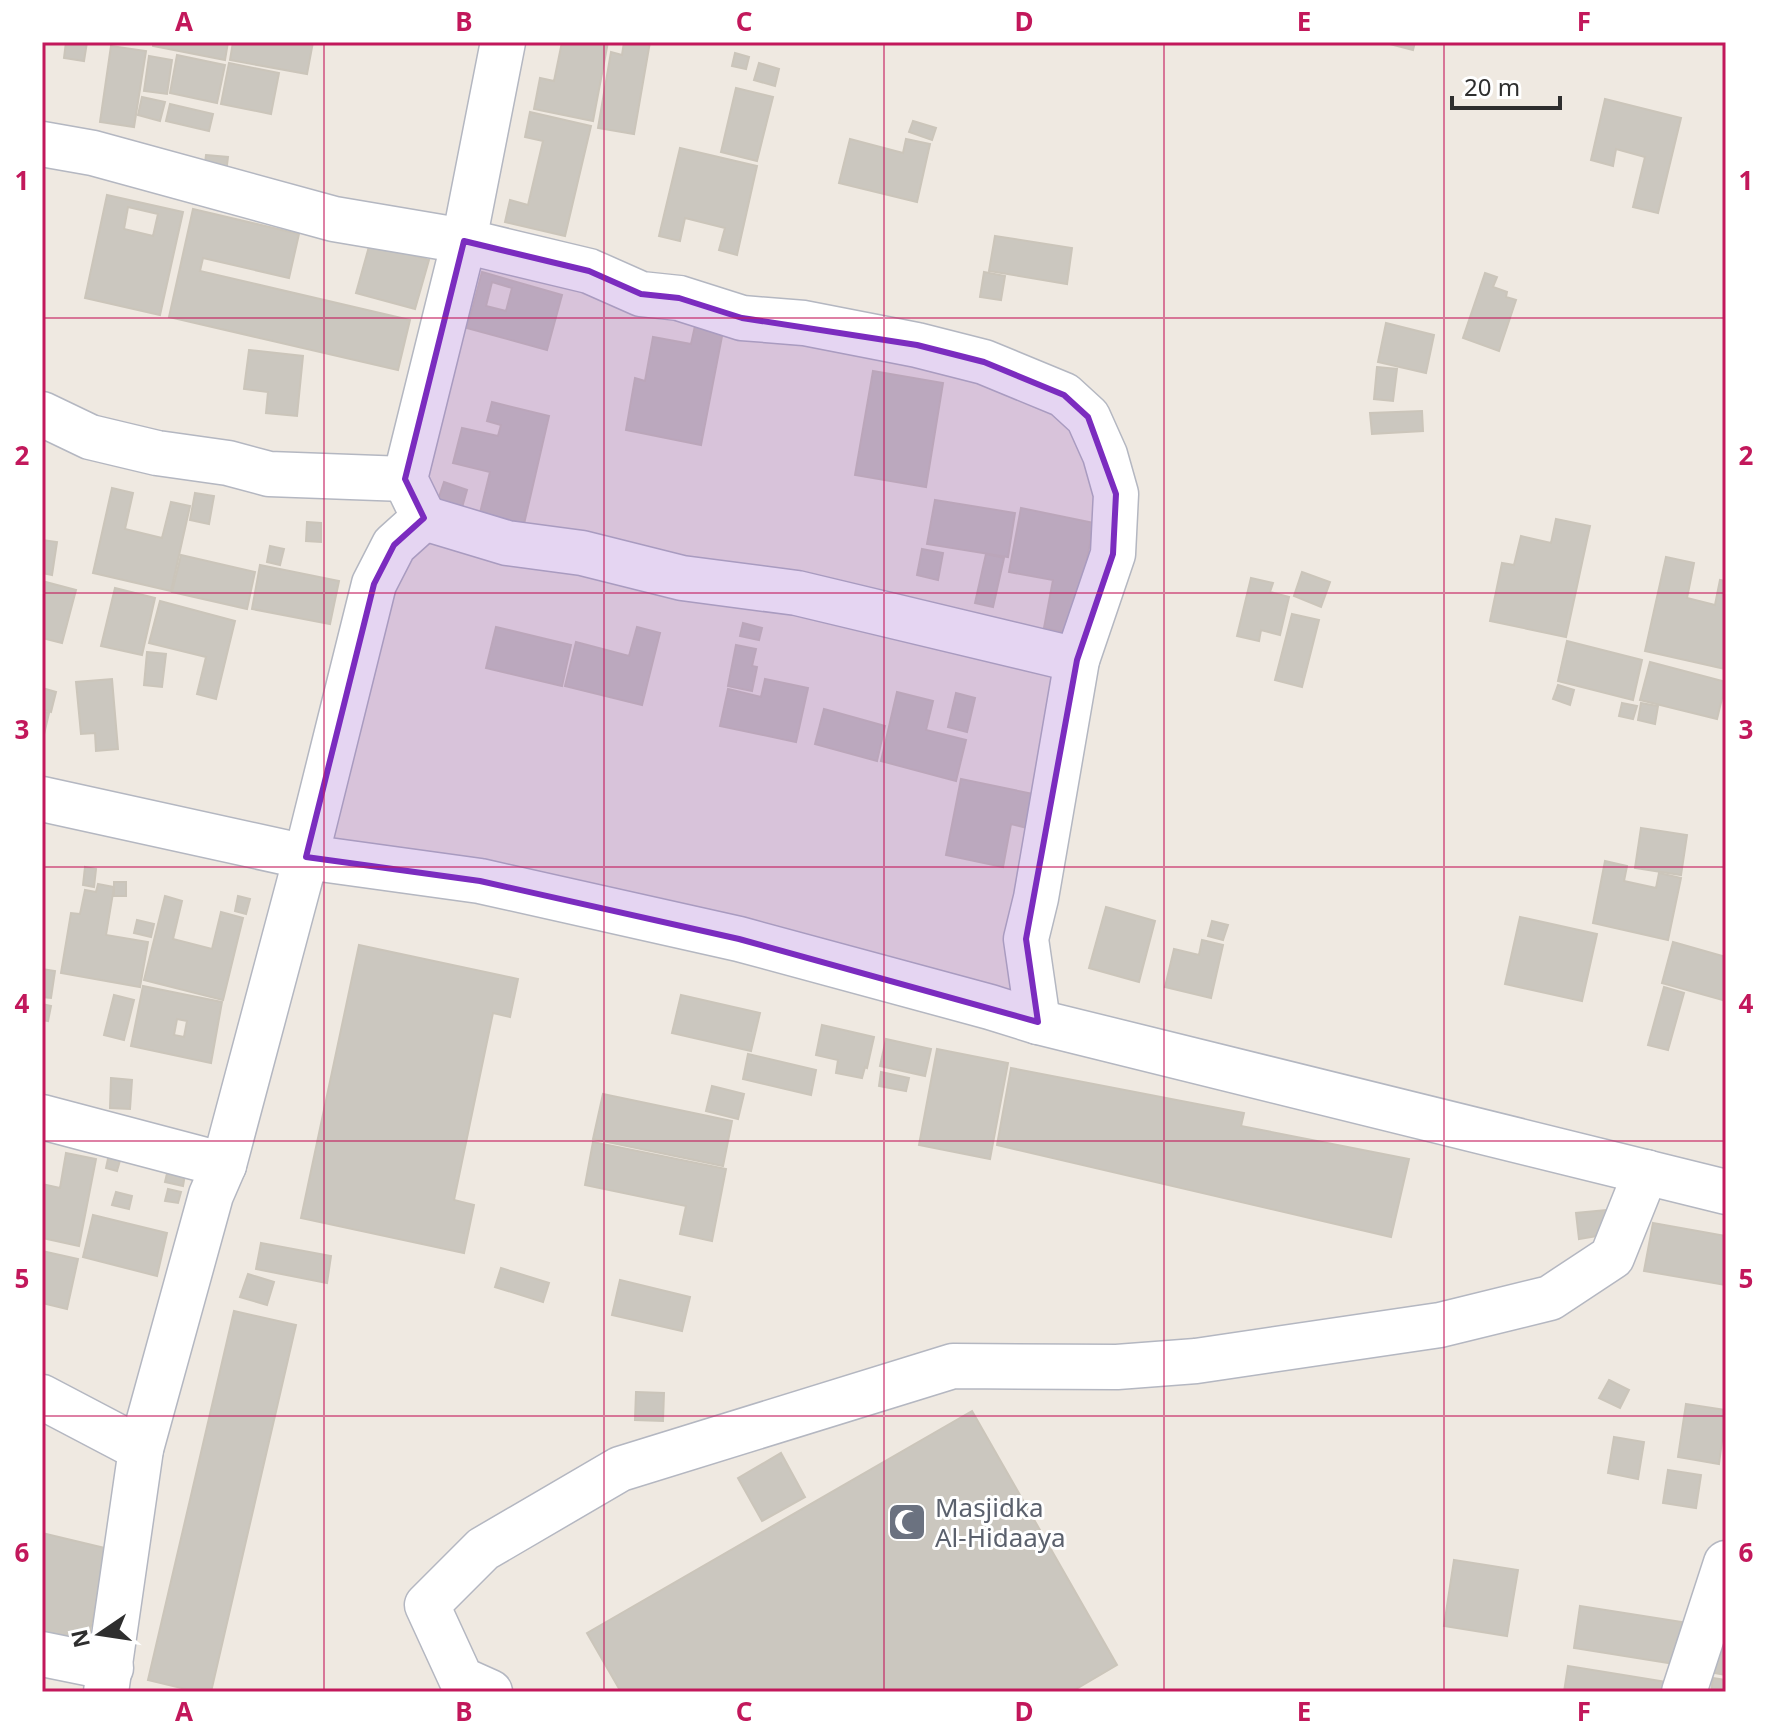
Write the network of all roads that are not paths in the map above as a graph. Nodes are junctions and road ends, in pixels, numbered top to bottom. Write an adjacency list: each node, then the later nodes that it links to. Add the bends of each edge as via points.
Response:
1 (503, 42): 3 (street)
2 (42, 144): 3 (street, via 334,219)
3 (464, 241): 5 (street); 7 (street, via 589,271 641,294 679,298 742,318 804,323 984,362 1064,395 1088,417 1116,494 1113,554)
4 (42, 414): 5 (street, via 90,437 269,474)
5 (405, 479): 6 (street)
6 (424, 518): 7 (street, via 507,543 582,553 682,578 797,593); 9 (street, via 394,545 374,584)
7 (1077, 660): 10 (street, via 1026,939)
8 (42, 799): 9 (street)
9 (306, 857): 10 (street, via 511,887 739,939); 12 (street)
10 (1038, 1022): 13 (street)
11 (42, 1117): 12 (street)
12 (224, 1165): 16 (street, via 211,1195)
13 (1646, 1172): 14 (street); 20 (street, via 1612,1257 1550,1298 1440,1325 1196,1361 1117,1367 953,1366 620,1469 483,1549 427,1605 461,1679)
14 (1726, 1192)
15 (42, 1397): 16 (street)
16 (141, 1449): 19 (street)
17 (1726, 1563): 21 (street)
18 (42, 1654): 19 (street)
19 (108, 1680)
20 (490, 1692)
21 (1684, 1692)

